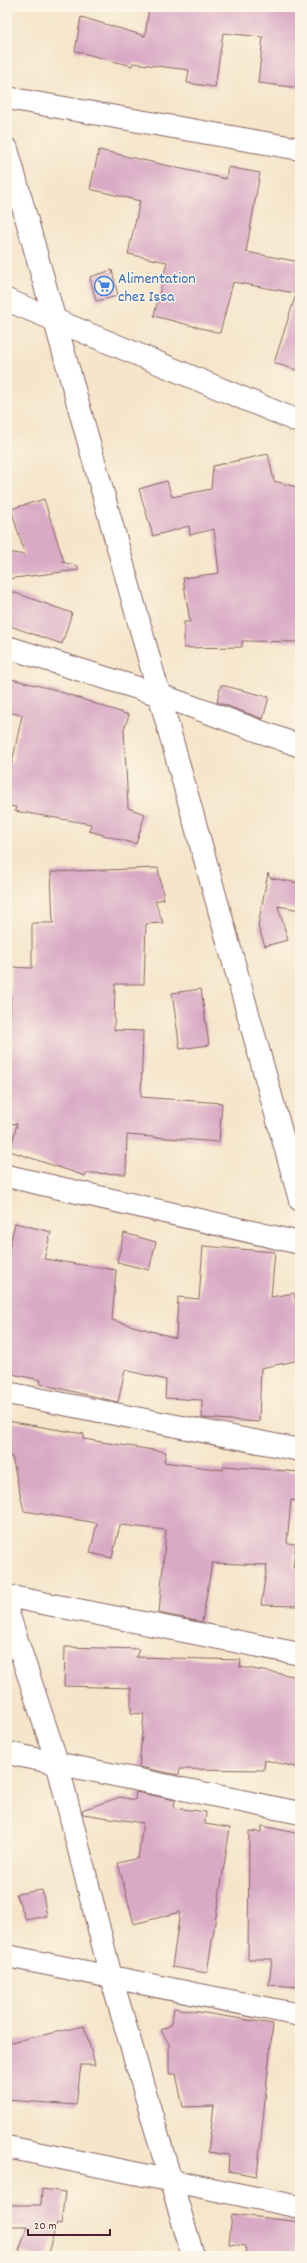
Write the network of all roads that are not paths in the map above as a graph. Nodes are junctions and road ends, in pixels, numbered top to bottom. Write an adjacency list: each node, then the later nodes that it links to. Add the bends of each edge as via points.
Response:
1 (7, 98): 3 (street)
2 (7, 149): 5 (street)
3 (300, 149)
4 (7, 300): 5 (street)
5 (56, 322): 6 (street); 8 (street)
6 (300, 422)
7 (7, 647): 8 (street)
8 (160, 695): 9 (street); 11 (street)
9 (300, 746)
10 (7, 1176): 12 (street)
11 (300, 1200)
12 (300, 1243)
13 (7, 1393): 14 (street)
14 (300, 1450)
15 (7, 1596): 17 (street)
16 (7, 1610): 19 (street)
17 (300, 1654)
18 (7, 1753): 19 (street)
19 (57, 1762): 20 (street); 22 (street)
20 (300, 1813)
21 (7, 1956): 22 (street)
22 (111, 1977): 23 (street); 25 (street)
23 (300, 2015)
24 (7, 2147): 25 (street)
25 (171, 2180): 26 (street); 27 (street)
26 (300, 2207)
27 (193, 2256)

